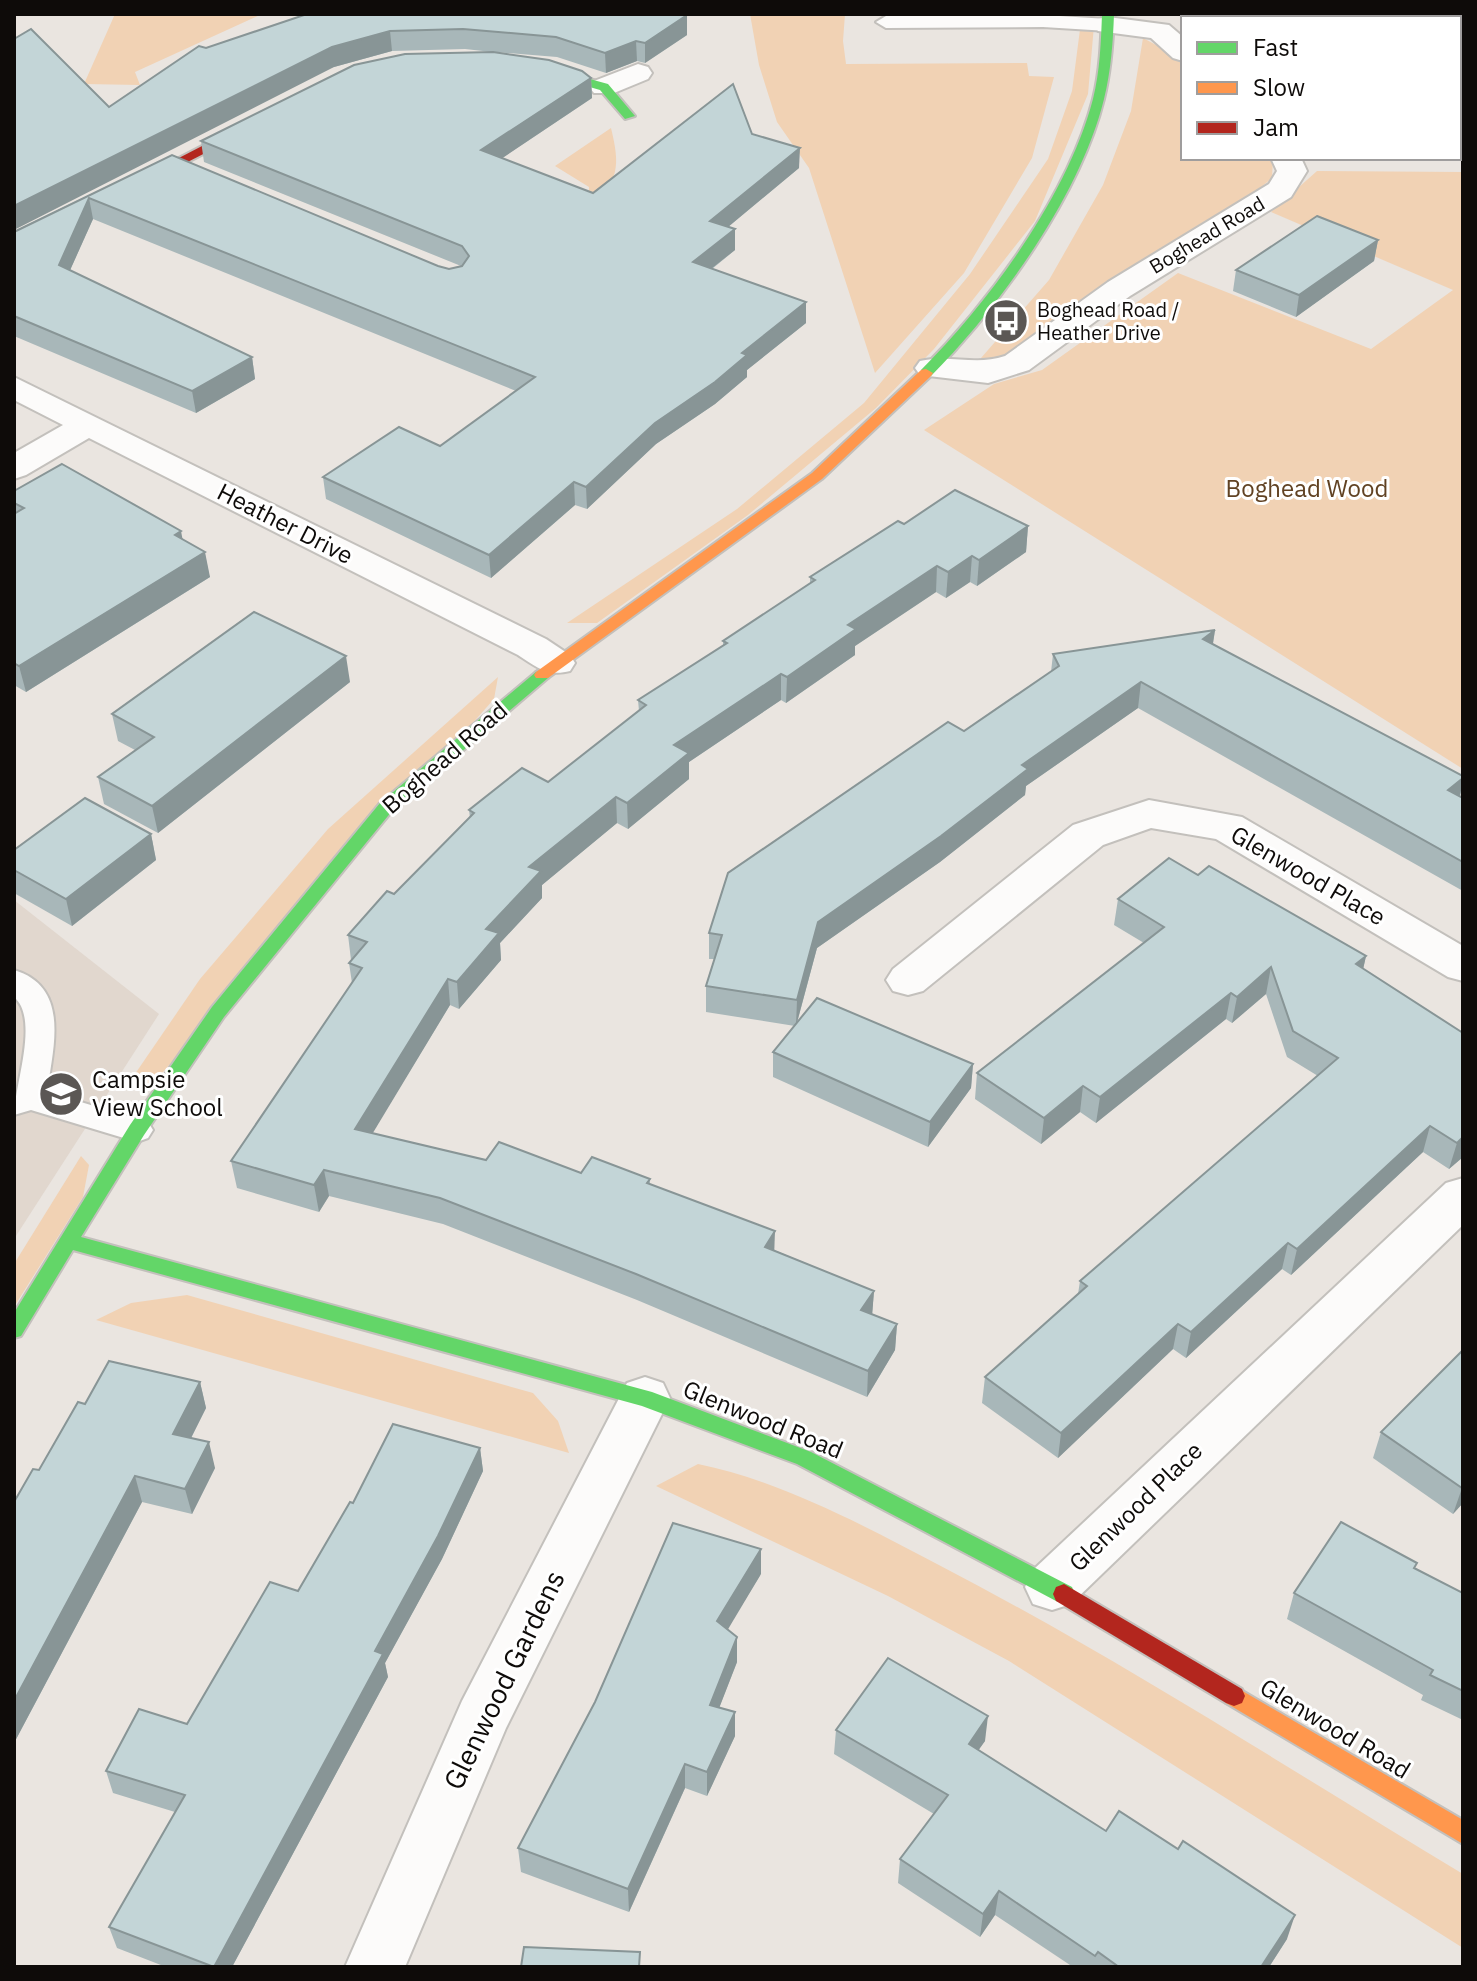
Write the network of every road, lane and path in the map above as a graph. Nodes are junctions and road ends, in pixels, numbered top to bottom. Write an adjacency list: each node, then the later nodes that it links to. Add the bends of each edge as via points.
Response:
1 (1108, 20): 2 (lane); 3 (street, via 1159,31); 13 (street, Boghead Road, via 1107,56 1095,111 1056,201 1002,283)
2 (886, 22)
3 (1181, 50)
4 (519, 66): 6 (street)
5 (638, 73): 6 (street)
6 (604, 87): 8 (street)
7 (269, 115): 10 (street)
8 (629, 116)
9 (1287, 160): 13 (street, Boghead Road, via 1292,171 1280,190 1119,289 1017,363 988,373)
10 (177, 163): 11 (street); 12 (street)
11 (206, 175)
12 (109, 197)
13 (932, 368): 17 (street, Boghead Road, via 817,476)
14 (14, 387): 15 (street, Heather Drive)
15 (87, 425): 16 (street); 17 (street, Heather Drive)
16 (14, 468)
17 (556, 663): 22 (street, Boghead Road, via 386,807 218,1012)
18 (1463, 966): 19 (street, Glenwood Place, via 1227,827 1149,814 1088,835)
19 (908, 980)
20 (14, 981): 21 (lane, via 37,1002 42,1030)
21 (23, 1101): 22 (lane)
22 (137, 1130): 24 (street, Boghead Road)
23 (1463, 1196): 27 (street, Glenwood Place)
24 (68, 1241): 25 (street, Boghead Road); 26 (street, Glenwood Road)
25 (14, 1330)
26 (645, 1398): 27 (street, Glenwood Road, via 804,1458); 29 (street, Glenwood Gardens, via 482,1719)
27 (1052, 1587): 28 (street, Glenwood Road)
28 (1463, 1833)
29 (375, 1967)

